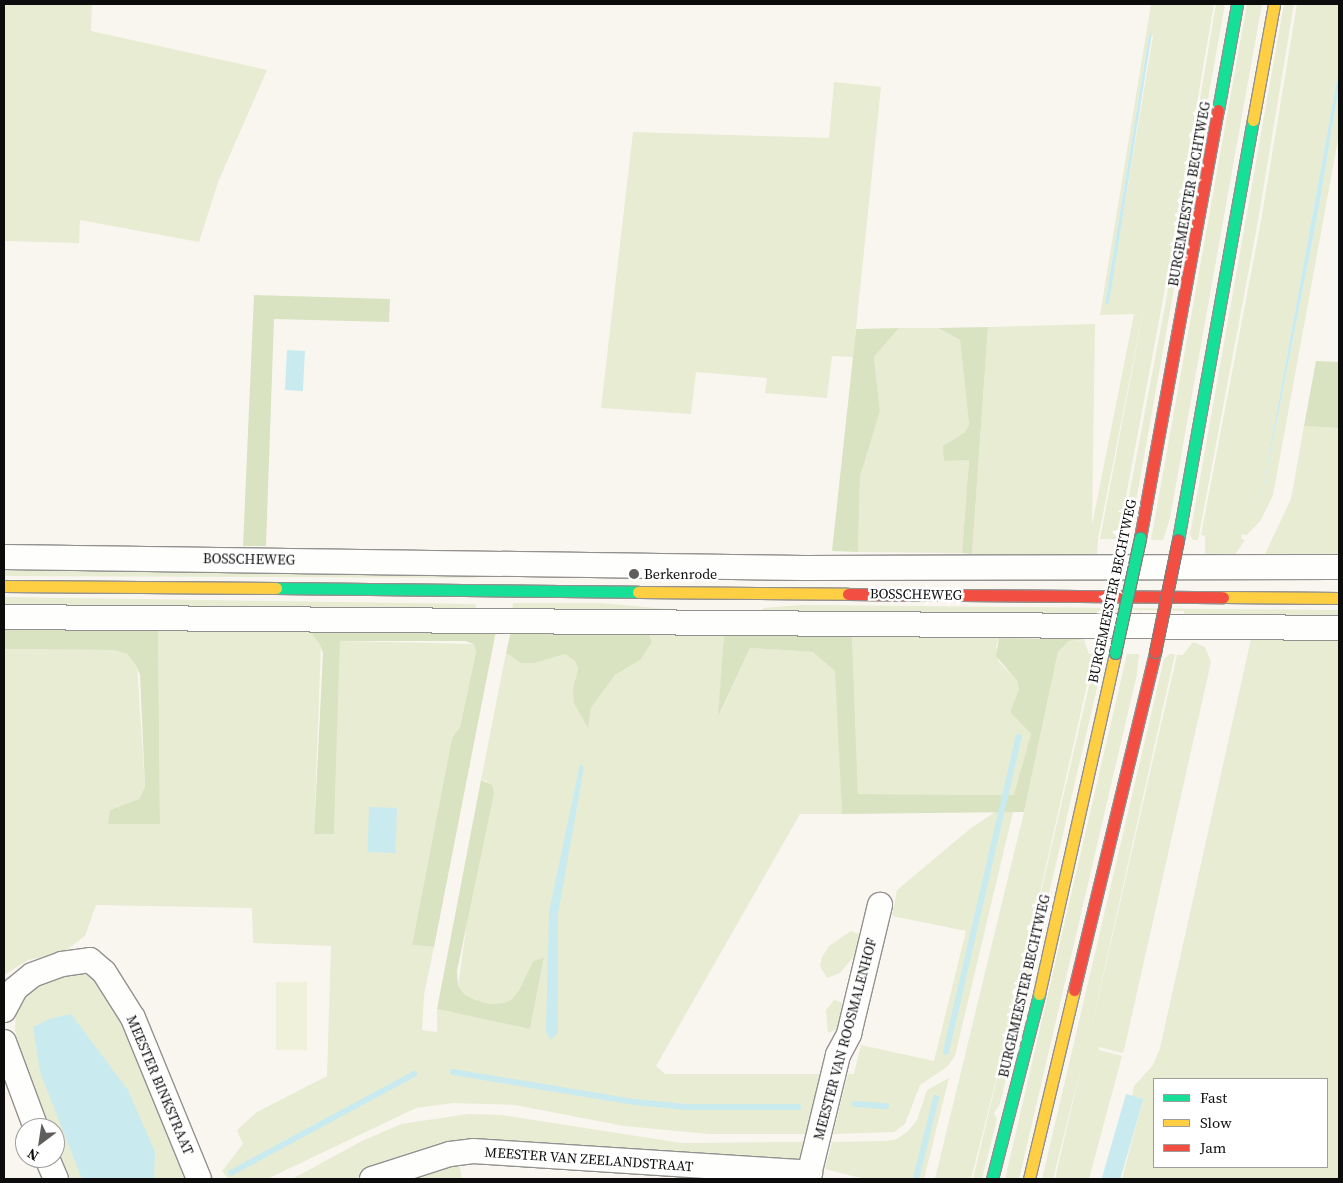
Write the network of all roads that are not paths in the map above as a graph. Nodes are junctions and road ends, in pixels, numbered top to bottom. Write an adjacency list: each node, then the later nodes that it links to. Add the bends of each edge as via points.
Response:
1 (1238, 4): 20 (main road, BURGEMEESTER BECHTWEG, bridge, via 1140,538 1030,1033)
2 (1274, 4): 21 (main road, bridge, via 1156,652)
3 (4, 557): 4 (street, BOSSCHEWEG)
4 (494, 564): 5 (street, BOSSCHEWEG, via 803,568); 7 (street)
5 (1339, 568)
6 (4, 586): 7 (main road, BOSSCHEWEG)
7 (494, 590): 8 (main road, BOSSCHEWEG); 10 (street)
8 (1339, 598)
9 (4, 617): 10 (street)
10 (494, 622): 11 (street)
11 (1339, 628)
12 (880, 905): 17 (street, MEESTER VAN ROOSMALENHOF, via 849,1034 838,1055)
13 (4, 1010): 18 (street, MEESTER BINKSTRAAT, via 15,989 32,975 74,962 90,960 97,966 133,1018)
14 (4, 1042): 15 (street)
15 (32, 1118)
16 (402, 1174): 17 (street, MEESTER VAN ZEELANDSTRAAT, via 450,1154 473,1151); 19 (street, MEESTER VAN ZEELANDSTRAAT)
17 (809, 1176)
18 (199, 1179)
19 (372, 1179)
20 (992, 1179)
21 (1030, 1179)

